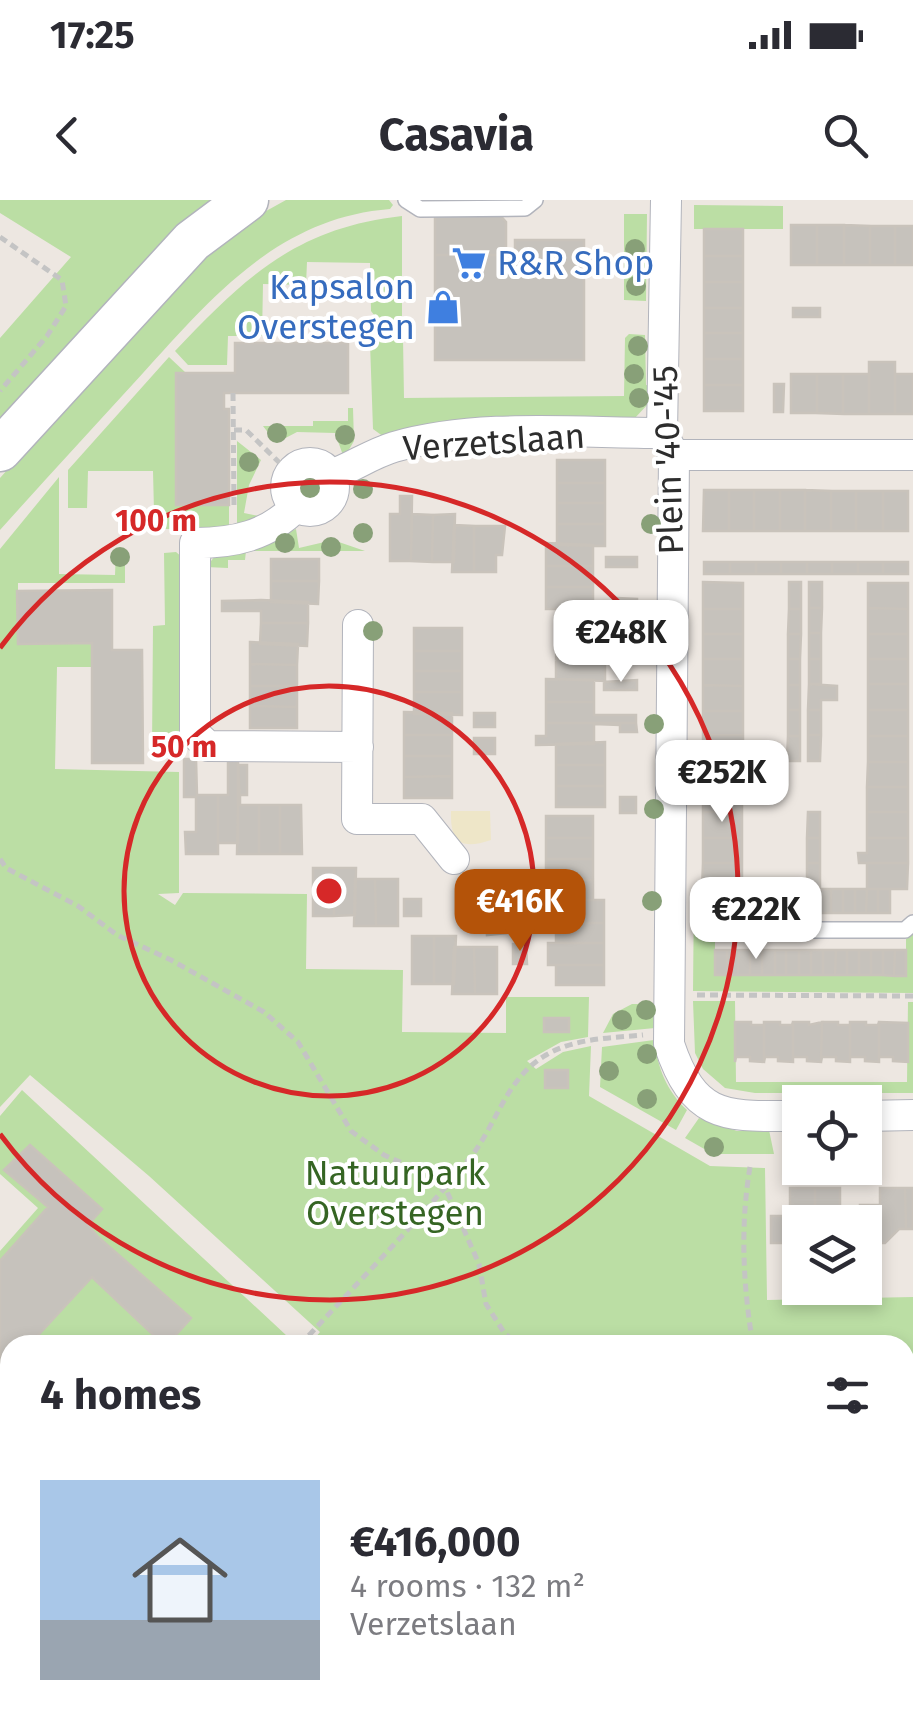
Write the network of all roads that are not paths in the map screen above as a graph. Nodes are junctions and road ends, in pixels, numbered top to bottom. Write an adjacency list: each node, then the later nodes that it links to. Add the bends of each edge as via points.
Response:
1 (247, 200): 6 (street, via 192,241)
2 (406, 200): 3 (lane, via 420,208 525,208)
3 (535, 200)
4 (666, 200): 5 (street, Plein '40-'45)
5 (668, 444): 7 (street, Verzetslaan); 8 (street, Verzetslaan, via 505,433 439,438 370,455); 15 (street, Plein '40-'45, via 669,1044 680,1078 698,1100 733,1116)
6 (0, 450)
7 (913, 454)
8 (331, 476): 9 (street, via 329,503 315,511); 9 (street, via 315,463 290,473 286,491)
9 (296, 507): 11 (street, via 267,530 194,543 194,734 208,746)
10 (358, 625): 11 (street)
11 (358, 747): 12 (street, via 358,819 422,819)
12 (454, 859)
13 (913, 923): 14 (lane, via 905,930)
14 (720, 930)
15 (782, 1116)
16 (882, 1116): 17 (street)
17 (913, 1116)

